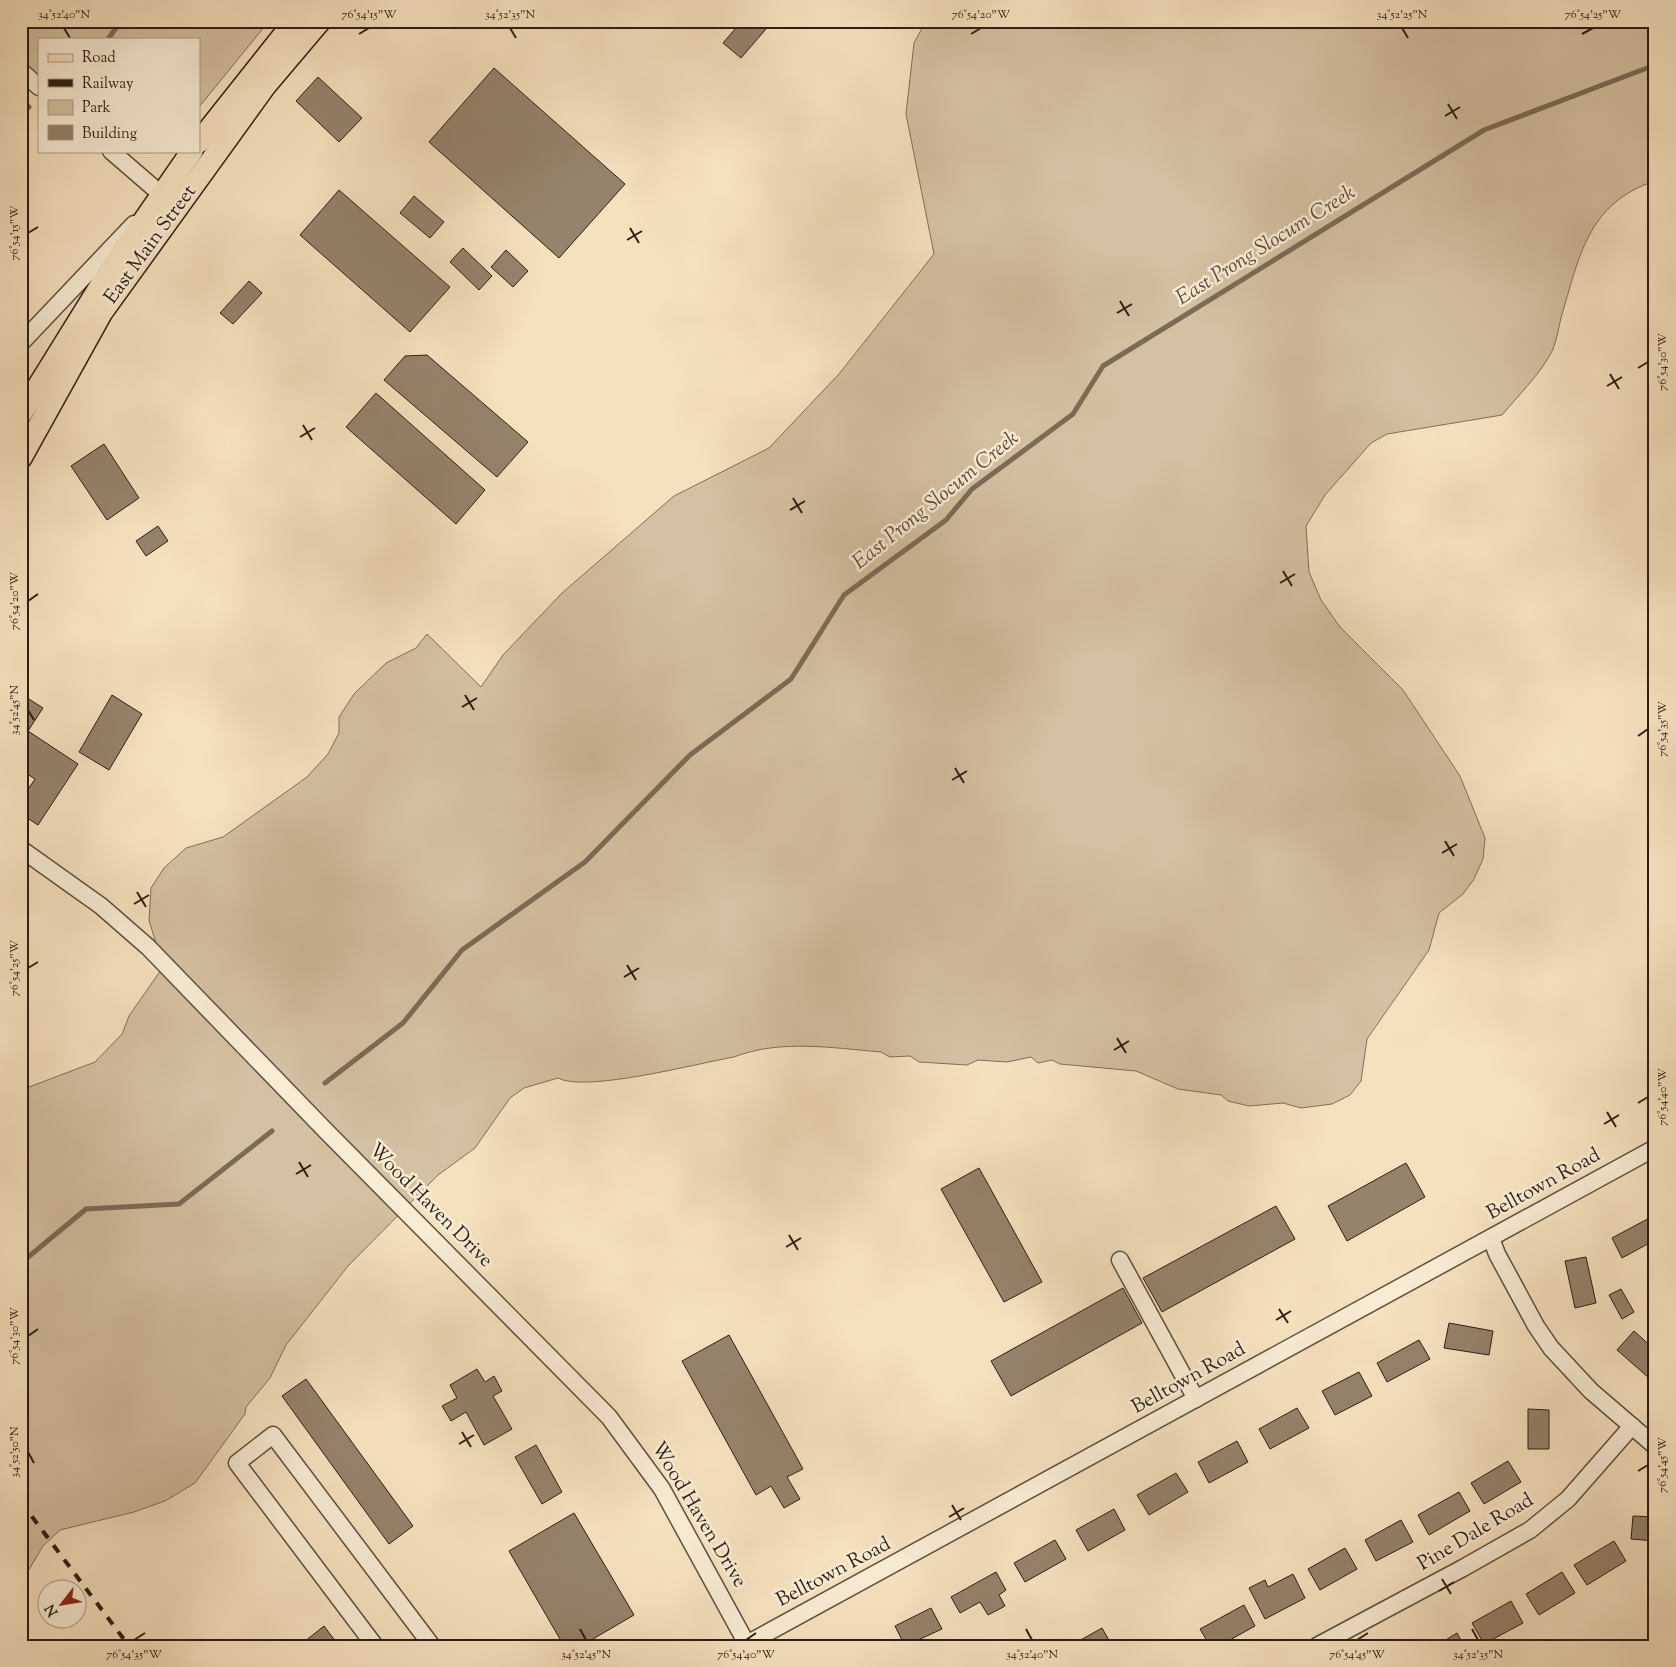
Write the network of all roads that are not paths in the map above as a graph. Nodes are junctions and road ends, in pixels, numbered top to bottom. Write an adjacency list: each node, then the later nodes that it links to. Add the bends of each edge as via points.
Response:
1 (294, 21): 5 (main road)
2 (320, 21): 9 (main road, East Main Street, via 265,86)
3 (21, 71): 4 (street)
4 (38, 86)
5 (200, 141)
6 (112, 152): 8 (street)
7 (191, 152): 8 (main road, East Main Street)
8 (159, 197): 9 (street); 10 (street); 11 (main road, East Main Street)
9 (177, 209): 12 (main road, East Main Street, via 102,312)
10 (21, 344)
11 (21, 414)
12 (21, 458)
13 (21, 849): 20 (street, Wood Haven Drive, via 101,906 159,958 609,1417 662,1489)
14 (1655, 1148): 15 (street, Belltown Road)
15 (1491, 1238): 17 (street, Belltown Road); 18 (street, via 1536,1326 1551,1348 1591,1391)
16 (1120, 1260): 17 (street)
17 (1196, 1399): 20 (street, Belltown Road)
18 (1632, 1426): 19 (street); 23 (street, Pine Dale Road, via 1568,1499 1530,1530)
19 (1655, 1446)
20 (746, 1645)
21 (375, 1646): 22 (street, via 237,1462 273,1435)
22 (432, 1646)
23 (1317, 1646)

